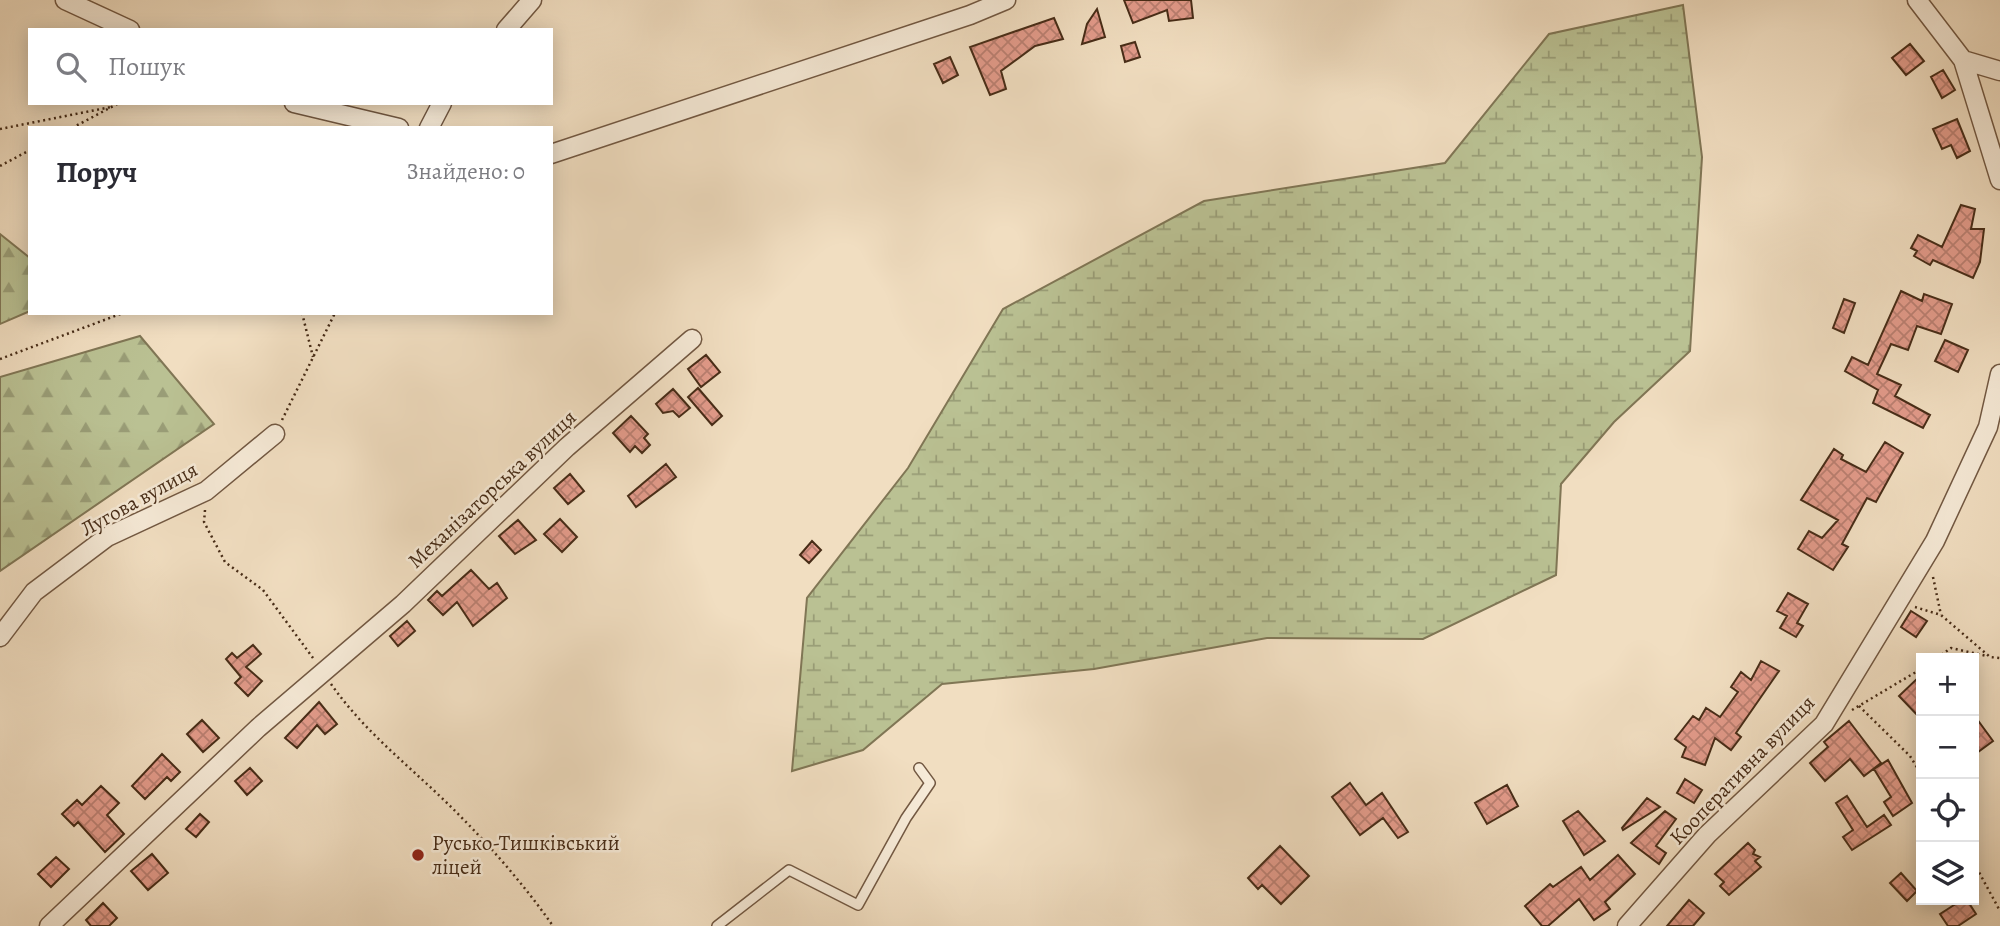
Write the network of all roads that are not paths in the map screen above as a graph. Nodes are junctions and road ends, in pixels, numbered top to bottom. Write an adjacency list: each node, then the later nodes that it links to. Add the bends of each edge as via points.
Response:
1 (65, 0): 5 (street)
2 (533, 0): 6 (street)
3 (1006, 0): 13 (street, via 970,16)
4 (1917, 0): 7 (street)
5 (126, 28)
6 (508, 28)
7 (1963, 60): 8 (street); 14 (street)
8 (2000, 71)
9 (302, 105): 11 (street)
10 (441, 105): 12 (street)
11 (391, 126)
12 (430, 126)
13 (553, 154)
14 (2000, 180)
15 (692, 339): 20 (street, Механізаторська вулиця, via 568,447 403,604 258,728)
16 (2000, 374): 22 (street, Кооперативна вулиця, via 1987,427 1928,553 1824,724 1707,835)
17 (275, 434): 18 (street, Лугова вулиця, via 206,491 107,537 34,592)
18 (0, 637)
19 (919, 768): 21 (lane, via 930,783 858,905 789,870)
20 (49, 926)
21 (717, 926)
22 (1628, 926)

